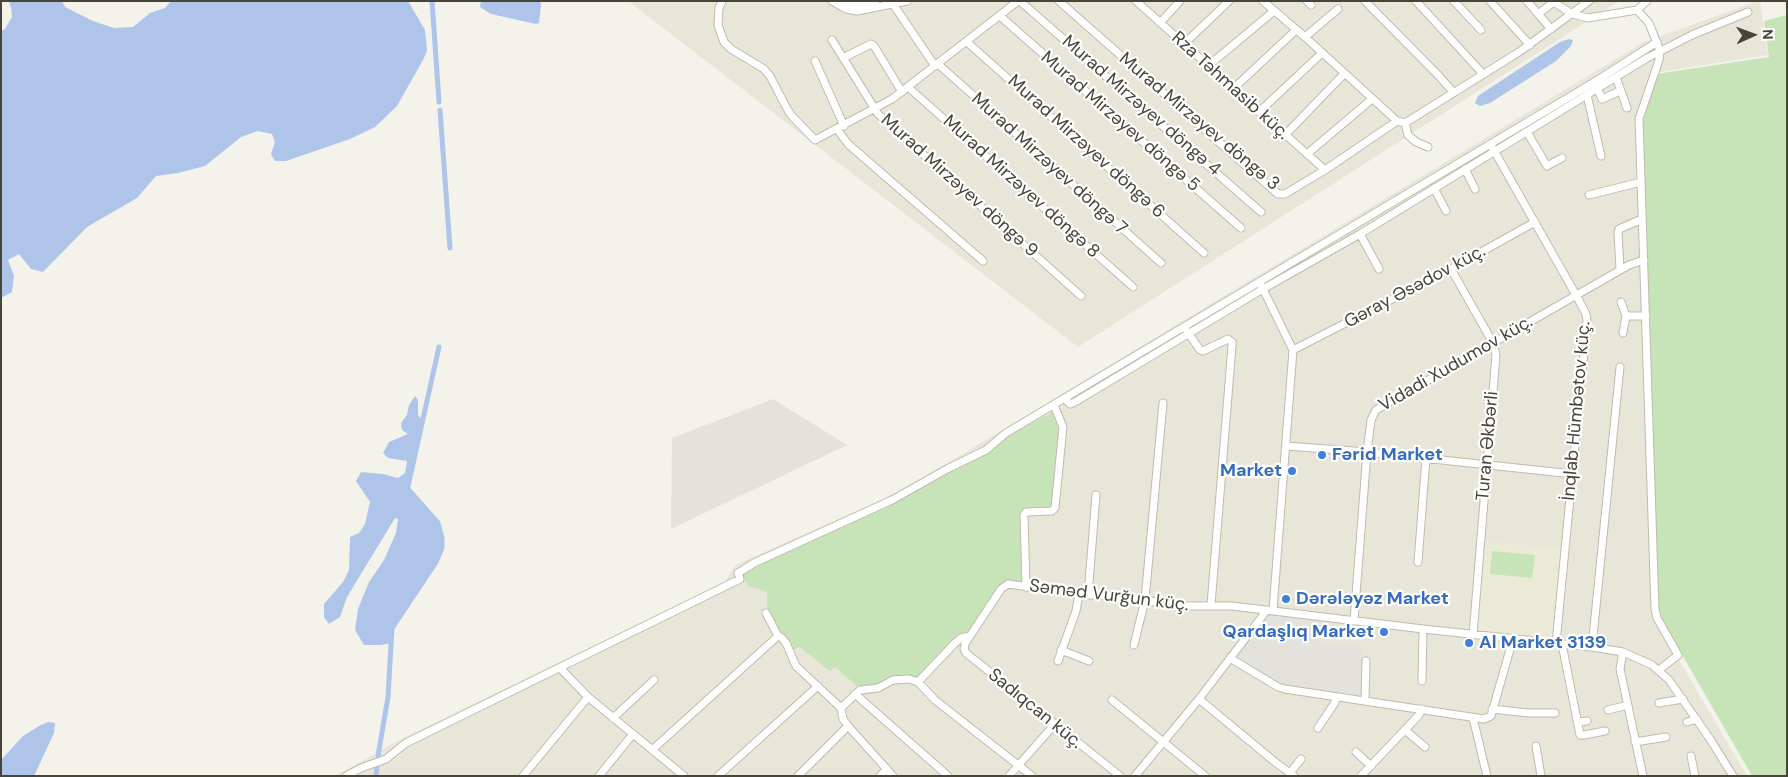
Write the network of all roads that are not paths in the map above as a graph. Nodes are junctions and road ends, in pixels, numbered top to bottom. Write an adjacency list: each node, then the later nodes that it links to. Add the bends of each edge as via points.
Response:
1 (722, 1): 57 (street, via 717,16 724,42 764,69 791,114 815,140)
2 (876, 1): 17 (street, via 861,5)
3 (906, 1): 18 (street)
4 (1019, 1): 25 (street); 75 (street, Murad Mirzəyev döngə 4)
5 (1059, 1): 67 (street, Murad Mirzəyev döngə 3, via 1278,194 1285,194)
6 (1136, 1): 26 (street, Rza Təhmasib küç.)
7 (1180, 1): 26 (street)
8 (1229, 1): 34 (street)
9 (1263, 1): 21 (street)
10 (1365, 1): 49 (street)
11 (1416, 1): 43 (street)
12 (1454, 1): 29 (street)
13 (1490, 1): 35 (street)
14 (1527, 1): 23 (street)
15 (1589, 1): 24 (street, Murad Mirzəyev döngə 3)
16 (1647, 1): 20 (street)
17 (833, 2): 18 (street, via 856,11)
18 (893, 4): 40 (street, Murad Mirzəyev döngə 7)
19 (1338, 9): 30 (street)
20 (1637, 10): 24 (street, via 1588,18); 33 (street)
21 (1274, 11): 28 (street); 41 (street)
22 (1748, 12): 36 (street)
23 (1538, 14): 24 (street, via 1554,2); 27 (street)
24 (1572, 14): 27 (street, Murad Mirzəyev döngə 3)
25 (1000, 16): 32 (street); 78 (street, Murad Mirzəyev döngə 5)
26 (1160, 23): 34 (street, Rza Təhmasib küç.)
27 (1552, 29): 35 (street, Murad Mirzəyev döngə 3)
28 (1296, 30): 30 (street); 47 (street)
29 (1481, 30)
30 (1305, 37): 37 (street)
31 (832, 40): 38 (street, Murad Mirzəyev döngə 9)
32 (967, 42): 40 (street); 80 (street, Murad Mirzəyev döngə 6)
33 (1658, 42): 36 (street); 60 (street)
34 (1184, 44): 41 (street, Rza Təhmasib küç.)
35 (1530, 44): 43 (street, Murad Mirzəyev döngə 3)
36 (1660, 51): 44 (street); 68 (street, via 1639,119)
37 (1322, 53): 42 (street); 54 (street)
38 (843, 58): 46 (street, Murad Mirzəyev döngə 8, via 871,44); 53 (street, Murad Mirzəyev döngə 9)
39 (814, 61): 56 (street)
40 (936, 65): 46 (street); 83 (street, Murad Mirzəyev döngə 7)
41 (1208, 66): 47 (street, Rza Təhmasib küç.)
42 (1344, 74): 51 (street); 59 (street)
43 (1483, 74): 49 (street, Murad Mirzəyev döngə 3)
44 (1616, 77): 45 (street); 48 (street)
45 (1597, 88): 48 (street, via 1602,99); 50 (street)
46 (905, 89): 53 (street); 88 (street, Murad Mirzəyev döngə 8)
47 (1233, 89): 54 (street, Rza Təhmasib küç.)
48 (1620, 91): 52 (street)
49 (1453, 92): 55 (street, Murad Mirzəyev döngə 3)
50 (1587, 95): 58 (street); 64 (street)
51 (1372, 99): 55 (street); 63 (street)
52 (1626, 108)
53 (874, 110): 56 (street); 90 (street, Murad Mirzəyev döngə 9)
54 (1259, 112): 59 (street, Rza Təhmasib küç.)
55 (1401, 122): 61 (street, via 1408,135); 67 (street, Murad Mirzəyev döngə 3)
56 (844, 126): 57 (street)
57 (837, 130): 82 (street, via 848,144)
58 (1527, 132): 62 (street); 65 (street, via 1547,166)
59 (1285, 135): 63 (street, Rza Təhmasib küç.)
60 (1490, 144): 62 (street, İnqlab Hümbətov küç.); 72 (street)
61 (1428, 147)
62 (1494, 151): 66 (street); 77 (street, İnqlab Hümbətov küç.)
63 (1307, 154): 67 (street, Rza Təhmasib küç.)
64 (1601, 156)
65 (1562, 158)
66 (1465, 169): 69 (street); 70 (street)
67 (1325, 170)
68 (1641, 182): 71 (street); 76 (street)
69 (1434, 188): 73 (street); 74 (street)
70 (1475, 189)
71 (1589, 195)
72 (1393, 201): 73 (street); 87 (street)
73 (1398, 210): 79 (street)
74 (1446, 211)
75 (1261, 212)
76 (1642, 218): 81 (street); 86 (street, via 1618,232)
77 (1535, 222): 85 (street, Gəray Əsədov küç.); 89 (street, İnqlab Hümbətov küç.)
78 (1242, 228)
79 (1360, 234): 84 (street); 87 (street)
80 (1204, 254)
81 (1644, 260): 86 (street, Vidadi Xudumov küç.); 93 (street)
82 (983, 261)
83 (1161, 263)
84 (1379, 269)
85 (1451, 269): 97 (street, Turan Əkbərli); 98 (street, Gəray Əsədov küç.)
86 (1620, 270): 89 (street, Vidadi Xudumov küç.)
87 (1261, 286): 94 (street); 96 (street); 98 (street)
88 (1133, 287)
89 (1576, 295): 97 (street, Vidadi Xudumov küç.); 109 (street, İnqlab Hümbətov küç., via 1586,314 1588,328)
90 (1081, 296)
91 (1621, 302): 92 (street)
92 (1626, 316): 93 (street); 95 (street)
93 (1646, 316): 135 (street, via 1655,610 1678,655)
94 (1184, 327): 96 (street); 99 (street)
95 (1623, 332)
96 (1190, 334): 100 (street); 116 (street, via 1203,351 1228,339 1232,342)
97 (1493, 342): 106 (street, Vidadi Xudumov küç., via 1376,410 1371,420); 108 (street, Turan Əkbərli, via 1496,355)
98 (1293, 350): 105 (street)
99 (1135, 355): 100 (street); 102 (street)
100 (1141, 363): 102 (street, via 1075,402 1070,404)
101 (1620, 367): 127 (street)
102 (1064, 399): 104 (street)
103 (1163, 403): 115 (street)
104 (1054, 405): 112 (street, via 1063,427 1055,508 1024,515); 134 (street, via 1006,433 986,450 892,500 754,563 738,573 740,579)
105 (1286, 446): 106 (street); 117 (street)
106 (1367, 452): 107 (street); 119 (street, Vidadi Xudumov küç.)
107 (1426, 458): 108 (street); 111 (street)
108 (1486, 465): 109 (street); 121 (street, Turan Əkbərli)
109 (1573, 474): 125 (street, İnqlab Hümbətov küç.)
110 (1096, 495): 114 (street)
111 (1418, 562)
112 (1026, 587): 113 (street, Səməd Vurğun küç.); 123 (street, Səməd Vurğun küç., via 1004,586)
113 (1079, 594): 114 (street, Səməd Vurğun küç.); 128 (street)
114 (1088, 595): 115 (street, Səməd Vurğun küç.)
115 (1145, 600): 116 (street, Səməd Vurğun küç., via 1173,606); 126 (street)
116 (1210, 605): 117 (street, Səməd Vurğun küç.)
117 (1270, 610): 119 (street, Səməd Vurğun küç.); 130 (street)
118 (766, 613): 122 (street)
119 (1354, 621): 120 (street, Səməd Vurğun küç.)
120 (1423, 629): 121 (street, Səməd Vurğun küç.); 137 (street)
121 (1473, 634): 124 (street, Səməd Vurğun küç.)
122 (778, 636): 139 (street, via 786,643 796,666); 171 (street)
123 (970, 636): 138 (street, Səməd Vurğun küç., via 955,643); 160 (street, Sadıqcan küç., via 965,644 966,653)
124 (1513, 639): 125 (street, Səməd Vurğun küç.); 151 (street)
125 (1559, 644): 127 (street, Səməd Vurğun küç.); 158 (street, İnqlab Hümbətov küç.)
126 (1134, 645)
127 (1592, 647): 129 (street, Səməd Vurğun küç.)
128 (1061, 650): 131 (street); 132 (street)
129 (1623, 652): 135 (street, Səməd Vurğun küç.); 148 (street, via 1620,670)
130 (1230, 658): 142 (street, via 1278,687); 143 (street)
131 (1058, 661)
132 (1089, 661)
133 (1366, 661): 146 (street)
134 (560, 668): 141 (street); 180 (street, via 406,743 386,759)
135 (1659, 670): 144 (street, Səməd Vurğun küç.)
136 (654, 680): 154 (street)
137 (1422, 681)
138 (918, 682): 140 (street, via 893,680); 175 (street, via 935,700)
139 (818, 686): 149 (street); 184 (street)
140 (855, 694): 149 (street); 188 (street)
141 (588, 697): 154 (street); 181 (street)
142 (1337, 697): 146 (street); 162 (street)
143 (1199, 698): 167 (street); 178 (street)
144 (1683, 699): 147 (street); 156 (street, Səməd Vurğun küç.)
145 (1112, 700): 167 (street)
146 (1365, 700): 150 (street)
147 (1659, 703)
148 (1628, 705): 152 (street); 168 (street)
149 (841, 708): 161 (street)
150 (1422, 709): 155 (street); 163 (street)
151 (1492, 709): 153 (street); 155 (street, via 1488,718)
152 (1608, 710)
153 (1555, 713)
154 (613, 718): 165 (street)
155 (1473, 718): 194 (street)
156 (1697, 719): 159 (street); 198 (street, Səməd Vurğun küç.)
157 (1587, 720): 158 (street)
158 (1578, 722): 164 (street, via 1581,735)
159 (1687, 722)
160 (1054, 724): 175 (street); 191 (street, Sadıqcan küç.)
161 (848, 726): 177 (street); 185 (street)
162 (1318, 728)
163 (1405, 730): 170 (street); 176 (street)
164 (1605, 731)
165 (632, 734): 171 (street); 182 (street)
166 (1666, 737): 168 (street)
167 (1165, 741): 192 (street); 193 (street)
168 (1636, 742): 196 (street)
169 (1536, 746): 195 (street)
170 (1426, 747)
171 (652, 750): 183 (street)
172 (1356, 752): 176 (street)
173 (1690, 756): 197 (street)
174 (1301, 758): 178 (street)
175 (1019, 765): 189 (street); 190 (street)
176 (1371, 766): 179 (street)
177 (887, 769): 186 (street); 187 (street)
178 (1292, 775)
179 (1365, 775)
180 (346, 776)
181 (523, 776)
182 (599, 776)
183 (684, 776)
184 (718, 776)
185 (798, 776)
186 (880, 776)
187 (893, 776)
188 (948, 776)
189 (1009, 776)
190 (1032, 776)
191 (1120, 776)
192 (1135, 776)
193 (1206, 776)
194 (1487, 776)
195 (1541, 776)
196 (1643, 776)
197 (1694, 776)
198 (1733, 776)

